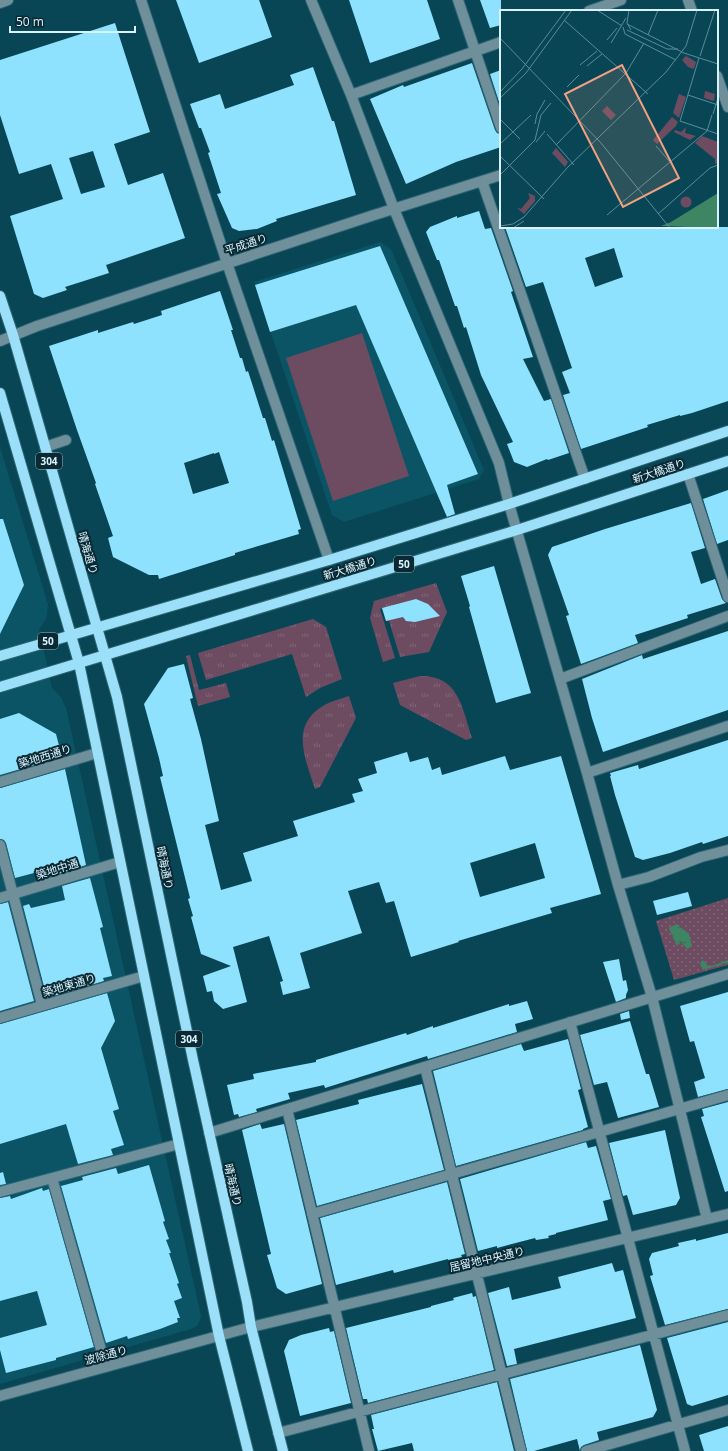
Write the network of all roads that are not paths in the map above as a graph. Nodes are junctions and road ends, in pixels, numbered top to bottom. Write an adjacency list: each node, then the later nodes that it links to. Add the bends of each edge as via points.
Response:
1 (8, 0): 7 (street)
2 (141, 0): 19 (street)
3 (311, 0): 13 (street)
4 (458, 0): 11 (street)
5 (621, 0): 8 (street)
6 (688, 0): 9 (street)
7 (0, 3)
8 (592, 10)
9 (692, 10)
10 (500, 42): 11 (street)
11 (476, 51): 13 (street); 15 (street)
12 (718, 79): 14 (street)
13 (351, 95): 18 (street)
14 (725, 103)
15 (500, 125)
16 (500, 175): 17 (street, 平成通り)
17 (482, 181): 18 (street, 平成通り); 29 (street)
18 (394, 209): 19 (street, 平成通り); 30 (street, via 499,463)
19 (227, 263): 21 (street, 平成通り); 32 (street)
20 (0, 296): 21 (main road, 晴海通り / 304)
21 (13, 335): 22 (street, 平成通り); 26 (main road, 晴海通り / 304)
22 (0, 341)
23 (0, 393): 36 (main road, 304)
24 (728, 431): 29 (main road, 新大橋通り / 50)
25 (66, 440): 26 (street)
26 (45, 447): 35 (main road, 晴海通り / 304)
27 (728, 461): 28 (main road, 新大橋通り / 50)
28 (688, 474): 31 (main road, 新大橋通り / 50); 33 (street)
29 (585, 479): 30 (main road, 新大橋通り / 50)
30 (509, 504): 31 (street); 32 (main road, 新大橋通り / 50)
31 (517, 530): 37 (main road, 新大橋通り / 50); 40 (street)
32 (328, 560): 35 (main road, 新大橋通り / 50)
33 (728, 597)
34 (728, 616): 40 (street)
35 (97, 627): 36 (main road, 新大橋通り / 50); 37 (main road, 晴海通り / 304)
36 (70, 635): 38 (main road, 新大橋通り / 50); 39 (main road, 304)
37 (105, 655): 39 (main road, 新大橋通り / 50); 63 (main road, 晴海通り / 304, via 117,697)
38 (0, 656)
39 (79, 663): 41 (main road, 新大橋通り / 50); 43 (main road, 304)
40 (560, 679): 44 (street)
41 (0, 687)
42 (728, 726): 44 (street)
43 (97, 753): 45 (street, 築地西通り); 48 (main road, 304)
44 (587, 773): 49 (street)
45 (0, 782)
46 (0, 845): 50 (street)
47 (728, 850): 49 (street)
48 (120, 862): 50 (street, 築地中通); 53 (main road, 304)
49 (618, 886): 54 (street)
50 (13, 894): 51 (street, 築地中通); 55 (street)
51 (0, 898)
52 (728, 974): 54 (street)
53 (144, 976): 55 (street, 築地東通り); 64 (main road, 304)
54 (652, 997): 57 (street); 61 (street)
55 (42, 1006): 56 (street, 築地東通り)
56 (0, 1018)
57 (570, 1022): 58 (street); 62 (street)
58 (425, 1067): 60 (street); 65 (street)
59 (728, 1095): 61 (street)
60 (287, 1109): 63 (street); 68 (street)
61 (680, 1109): 62 (street); 70 (street)
62 (600, 1132): 65 (street); 71 (street)
63 (209, 1133): 75 (main road, 晴海通り / 304)
64 (179, 1144): 66 (street); 77 (main road, 304)
65 (451, 1174): 68 (street); 72 (street)
66 (52, 1178): 67 (street); 78 (street)
67 (0, 1192)
68 (312, 1214): 73 (street)
69 (728, 1214): 70 (street, 居留地中央通り)
70 (707, 1219): 71 (street, 居留地中央通り)
71 (628, 1237): 72 (street, 居留地中央通り); 76 (street)
72 (476, 1273): 73 (street, 居留地中央通り); 79 (street)
73 (334, 1307): 75 (street, 居留地中央通り); 82 (street)
74 (728, 1315): 76 (street)
75 (251, 1327): 77 (street, 波除通り); 84 (main road, 晴海通り / 304)
76 (654, 1335): 79 (street); 83 (street)
77 (219, 1336): 78 (street, 波除通り); 85 (main road, 304)
78 (106, 1367): 80 (street, 波除通り)
79 (502, 1374): 82 (street); 88 (street)
80 (0, 1394)
81 (728, 1410): 83 (street)
82 (360, 1411): 84 (street); 87 (street)
83 (678, 1425): 89 (street); 90 (street)
84 (278, 1432): 86 (main road, 晴海通り / 304)
85 (248, 1451)
86 (283, 1451)
87 (369, 1451)
88 (521, 1451)
89 (586, 1451)
90 (685, 1451)

